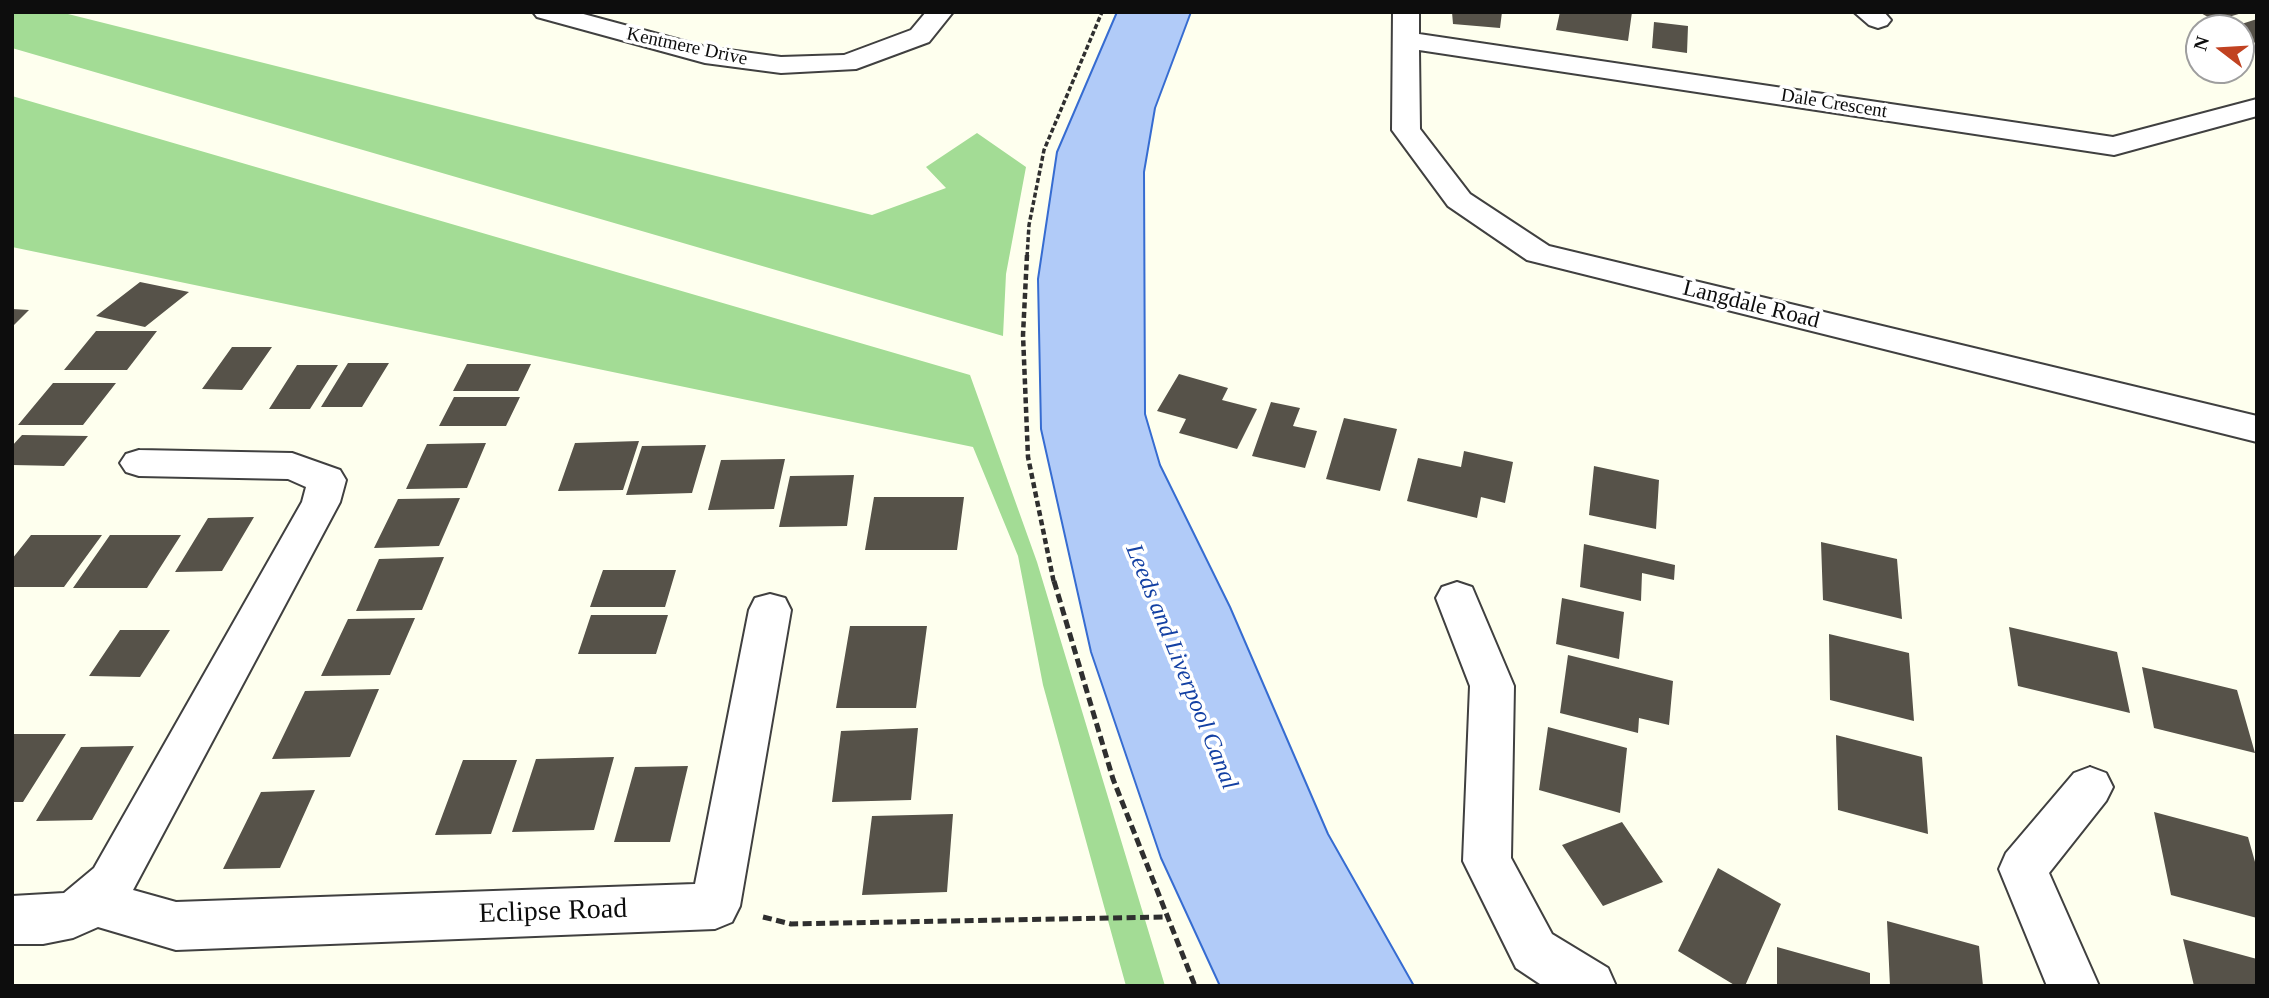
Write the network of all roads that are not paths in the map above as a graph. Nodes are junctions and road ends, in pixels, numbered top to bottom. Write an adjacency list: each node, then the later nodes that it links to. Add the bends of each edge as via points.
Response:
1 (546, 12): 2 (street, Kentmere Drive, via 705,55 780,65 847,63 920,36)
2 (940, 12)
3 (1406, 26): 4 (street, Dale Crescent, via 2114,146); 5 (street, Langdale Road, via 1406,130 1459,200 1538,253)
4 (2257, 107)
5 (2257, 429)
6 (139, 463): 10 (street, via 292,466 327,480 321,502 111,884)
7 (1457, 598): 12 (street, via 1492,686 1487,861 1534,951)
8 (770, 610): 10 (street, Eclipse Road, via 715,906 176,926)
9 (2090, 787): 13 (street, via 2023,869)
10 (93, 902): 11 (street, via 73,915)
11 (12, 920)
12 (1590, 986)
13 (2073, 986)

